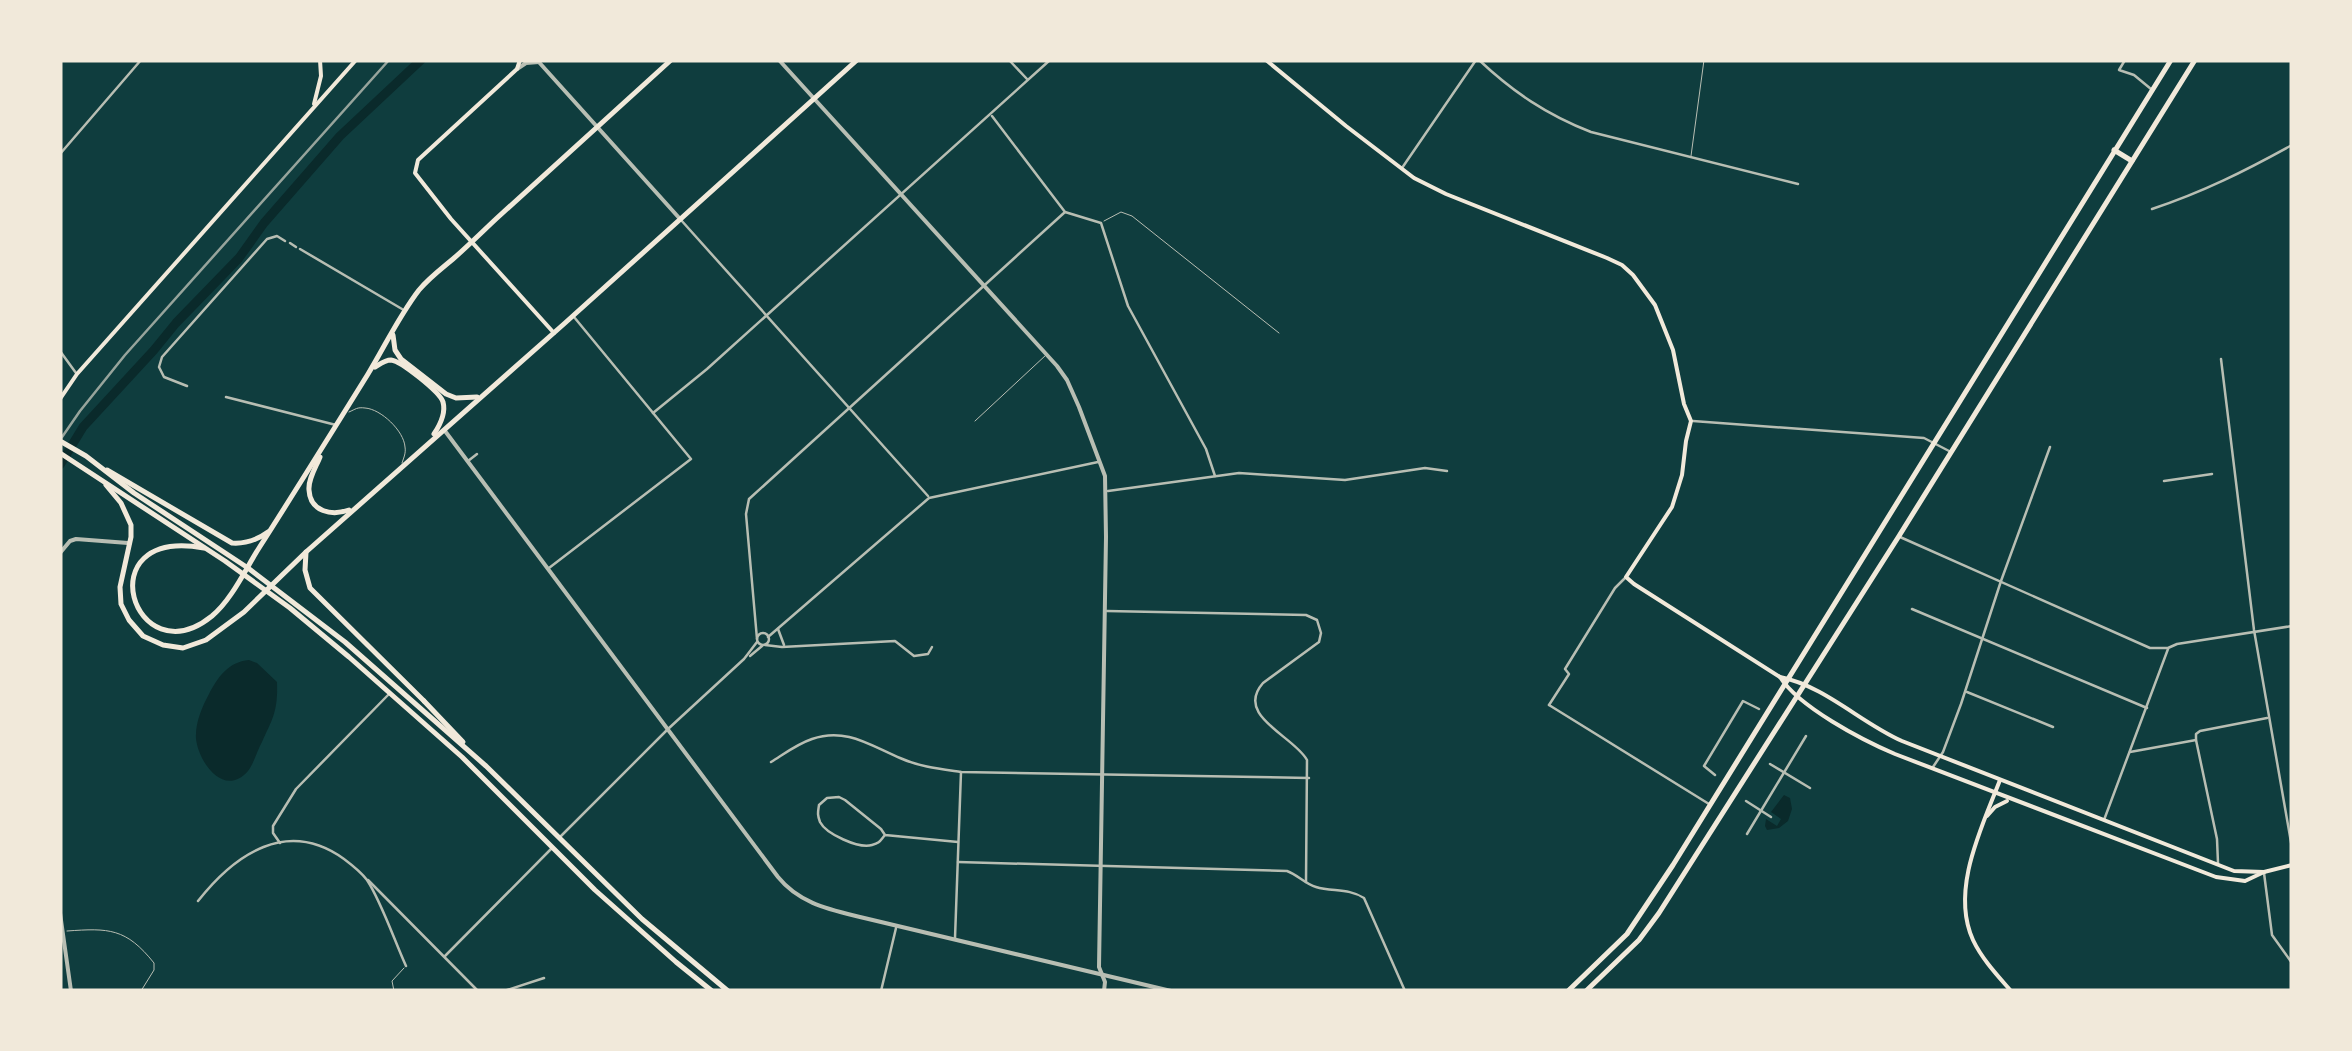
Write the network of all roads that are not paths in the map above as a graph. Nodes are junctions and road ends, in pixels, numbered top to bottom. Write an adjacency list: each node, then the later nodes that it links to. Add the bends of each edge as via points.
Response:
1 (141, 60): 26 (street)
2 (320, 60): 21 (main road)
3 (355, 60): 21 (main road)
4 (520, 60): 17 (main road)
5 (671, 60): 23 (main road)
6 (779, 60): 20 (street)
7 (857, 60): 20 (main road)
8 (1009, 60): 18 (street)
9 (1050, 60): 18 (street)
10 (1266, 60): 29 (main road)
11 (1478, 60): 27 (street, via 1562,120); 29 (street)
12 (1704, 60): 27 (lane)
13 (2125, 60): 19 (street, via 2120,70)
14 (2172, 60): 19 (main road)
15 (2194, 60): 28 (main road)
16 (538, 61): 17 (street); 23 (street)
17 (518, 69): 36 (main road, via 414,168)
18 (1028, 80): 22 (street)
19 (2152, 90): 25 (main road)
20 (814, 98): 31 (street); 34 (main road)
21 (312, 110): 48 (main road)
22 (991, 114): 31 (street); 33 (street)
23 (597, 127): 34 (street); 36 (main road)
24 (2292, 145): 32 (street, via 2232,179)
25 (2114, 150): 28 (main road); 62 (main road)
26 (60, 154)
27 (1691, 158): 30 (street)
28 (2132, 161): 65 (main road)
29 (1402, 169): 57 (main road, via 1446,194 1622,266 1662,319)
30 (1798, 184)
31 (900, 194): 37 (street); 39 (street)
32 (2152, 209)
33 (1066, 212): 35 (street); 37 (street)
34 (681, 220): 39 (street); 40 (main road)
35 (1101, 223): 42 (lane, via 1121,212 1132,216); 74 (street, via 1128,306)
36 (471, 242): 38 (main road); 43 (main road)
37 (985, 286): 45 (street); 53 (street)
38 (406, 310): 41 (main road); 49 (street, via 273,236 159,361 168,380)
39 (766, 315): 53 (street); 54 (street)
40 (574, 316): 43 (main road); 54 (street)
41 (393, 332): 47 (main road); 50 (main road, via 397,354 446,394)
42 (1279, 333)
43 (554, 334): 50 (main road)
44 (60, 351): 48 (street)
45 (1046, 354): 56 (lane); 69 (street, via 1067,380)
46 (2221, 358): 96 (street)
47 (369, 372): 55 (main road); 61 (main road, via 394,361 437,393 442,416)
48 (77, 374): 52 (main road)
49 (188, 386)
50 (480, 396): 59 (main road)
51 (226, 397): 58 (street)
52 (60, 399)
53 (849, 408): 80 (street); 93 (street, via 747,504)
54 (653, 413): 87 (street, via 691,459)
55 (342, 416): 58 (main road); 71 (lane, via 368,408 387,420 405,443)
56 (975, 421)
57 (1691, 421): 62 (street); 88 (main road, via 1672,507)
58 (336, 425): 63 (main road)
59 (443, 429): 61 (main road); 68 (street)
60 (60, 440): 70 (main road)
61 (430, 441): 71 (main road)
62 (1934, 442): 65 (street); 104 (main road)
63 (324, 444): 79 (main road, via 308,488 314,505 337,514); 81 (main road)
64 (2050, 447): 89 (street)
65 (1952, 452): 82 (main road)
66 (60, 453): 76 (main road)
67 (477, 454): 68 (street)
68 (468, 461): 87 (street)
69 (1100, 462): 77 (street); 80 (street)
70 (100, 466): 78 (main road); 81 (main road, via 232,544)
71 (401, 467): 79 (main road)
72 (1448, 471): 74 (street, via 1345,480)
73 (2212, 474): 75 (street)
74 (1216, 476): 77 (street)
75 (2164, 481)
76 (104, 482): 78 (main road); 83 (main road, via 128,514)
77 (1107, 491): 92 (street)
78 (133, 497): 84 (main road); 90 (main road, via 210,542)
79 (368, 497): 85 (main road)
80 (929, 498): 95 (street)
81 (272, 529): 84 (main road, via 216,612 174,632 150,622 132,595 139,565 167,546)
82 (1900, 536): 89 (street); 105 (main road)
83 (129, 544): 85 (main road, via 120,586 124,612 143,636 172,648 197,644 220,630); 86 (street, via 76,539)
84 (207, 549): 90 (main road)
85 (306, 552): 122 (main road, via 310,588)
86 (60, 554)
87 (548, 569): 113 (street)
88 (1626, 577): 104 (main road); 135 (street, via 1549,705)
89 (2001, 581): 99 (street); 103 (street, via 2148,648)
90 (292, 604): 107 (main road); 122 (main road)
91 (1912, 609): 99 (street)
92 (1105, 611): 126 (street); 128 (street, via 1317,620 1319,642 1263,683 1254,699 1260,716 1305,755)
93 (756, 626): 97 (street); 100 (street)
94 (2292, 626): 96 (street)
95 (778, 629): 98 (street); 101 (street)
96 (2254, 630): 103 (street); 111 (street)
97 (762, 633): 98 (street); 100 (street)
98 (768, 638): 100 (street); 101 (street)
99 (1983, 639): 106 (street); 109 (street)
100 (760, 643): 101 (street); 113 (street)
101 (783, 647): 102 (street, via 895,642 914,656)
102 (932, 647)
103 (2168, 648): 109 (street)
104 (1787, 682): 105 (main road); 108 (main road); 116 (main road)
105 (1804, 684): 108 (main road); 119 (main road, via 1879,730)
106 (1966, 691): 112 (street); 119 (street)
107 (391, 692): 144 (street, via 296,789 273,826); 146 (main road)
108 (1796, 697): 118 (main road); 123 (main road, via 1870,742)
109 (2146, 708): 117 (street)
110 (1759, 709): 127 (street, via 1743,701 1704,766)
111 (2268, 717): 115 (street, via 2200,731); 147 (street)
112 (2053, 727)
113 (668, 730): 143 (street); 157 (street, via 790,890 818,906)
114 (1806, 736): 125 (street)
115 (2196, 740): 117 (street); 149 (street)
116 (1746, 748): 118 (main road, via 1750,759); 132 (main road)
117 (2130, 752): 140 (street)
118 (1760, 756): 136 (main road)
119 (1941, 757): 123 (street); 129 (main road)
120 (771, 762): 124 (street, via 814,738 846,736 928,768)
121 (1770, 764): 125 (street)
122 (486, 766): 143 (main road)
123 (1932, 768): 131 (main road)
124 (961, 772): 126 (street); 145 (street)
125 (1784, 772): 130 (street); 137 (street)
126 (1102, 775): 128 (street); 151 (street)
127 (1715, 775)
128 (1308, 778): 154 (street)
129 (2000, 780): 131 (main road); 140 (main road)
130 (1810, 788)
131 (1994, 793): 133 (main road); 139 (main road)
132 (1715, 796): 135 (main road); 136 (main road, via 1725,796)
133 (2011, 800): 139 (main road); 152 (main road, via 2216,878 2245,881)
134 (1746, 801): 137 (street)
135 (1710, 804): 176 (main road, via 1627,934)
136 (1728, 806): 177 (main road, via 1647,930)
137 (1761, 810): 138 (street); 141 (street)
138 (1771, 817)
139 (1984, 820): 178 (main road, via 1970,866 1966,918 1978,950)
140 (2103, 821): 149 (main road)
141 (1747, 834)
142 (885, 835): 142 (street, via 845,800 827,798 820,805 824,828 856,844 874,845); 145 (street)
143 (558, 839): 171 (main road)
144 (280, 842): 153 (street, via 322,846); 155 (street, via 242,856)
145 (958, 842): 148 (street)
146 (552, 848): 160 (street); 170 (main road)
147 (2292, 848)
148 (958, 862): 151 (street); 159 (street)
149 (2218, 865): 152 (main road)
150 (2292, 865): 152 (main road)
151 (1100, 866): 154 (street, via 1287,871); 163 (street)
152 (2264, 872): 161 (street, via 2272,935)
153 (366, 880): 160 (street); 162 (street)
154 (1306, 882): 175 (street, via 1364,898)
155 (198, 901)
156 (60, 912): 158 (street)
157 (896, 926): 159 (street); 172 (street)
158 (64, 932): 165 (street); 166 (lane, via 106,929 124,936 154,963)
159 (955, 939): 163 (street)
160 (445, 956): 168 (street)
161 (2292, 962)
162 (406, 966): 167 (lane, via 392,981)
163 (1102, 975): 173 (street); 174 (street)
164 (544, 978): 169 (street)
165 (70, 991)
166 (141, 991)
167 (394, 991)
168 (478, 991)
169 (504, 991)
170 (712, 991)
171 (728, 991)
172 (881, 991)
173 (1104, 991)
174 (1171, 991)
175 (1405, 991)
176 (1568, 991)
177 (1586, 991)
178 (2010, 991)

